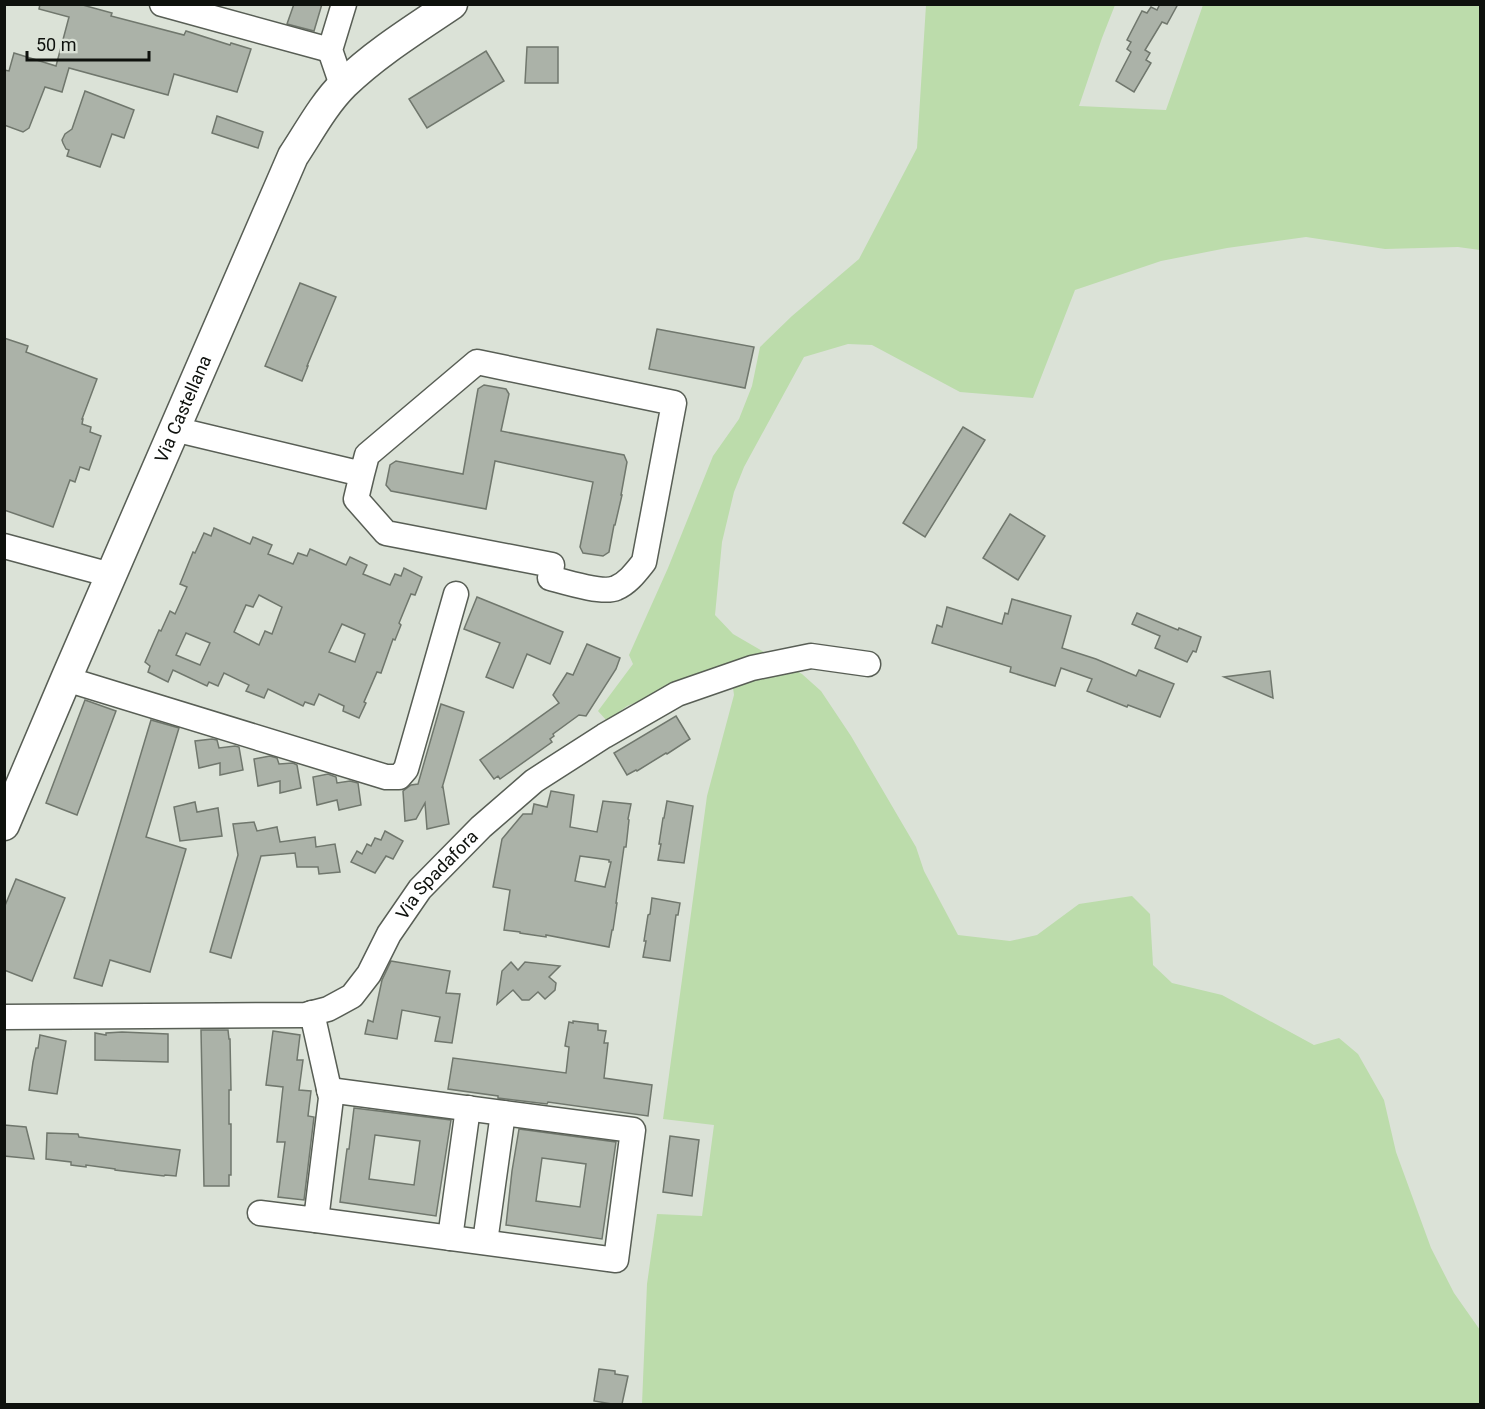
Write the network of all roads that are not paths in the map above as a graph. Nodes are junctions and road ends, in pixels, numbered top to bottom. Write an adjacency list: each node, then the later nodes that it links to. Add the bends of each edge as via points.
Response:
1 (162, 4): 4 (street)
2 (344, 4): 4 (street)
3 (452, 4): 5 (main road, Via Castellana, via 372,59)
4 (330, 50): 5 (street)
5 (342, 86): 6 (main road, Via Castellana, via 293,156)
6 (174, 429): 7 (street); 9 (main road, Via Castellana)
7 (362, 474): 7 (street, via 367,455 477,362 674,404 644,562 615,589 550,578 552,565 386,533 356,499)
8 (4, 546): 9 (street)
9 (111, 575): 12 (main road, Via Castellana)
10 (456, 594): 12 (street, via 406,769 399,777 386,777)
11 (868, 664): 14 (street, Via Spadafora, via 811,656 752,668 676,694 604,736 534,781 481,827 420,889 352,996)
12 (66, 679): 13 (main road, Via Castellana)
13 (4, 825)
14 (312, 1013): 15 (street, Via Spadafora); 16 (street)
15 (4, 1017)
16 (329, 1090): 17 (street); 20 (street)
17 (468, 1108): 18 (street); 21 (street)
18 (503, 1113): 22 (street); 22 (street, via 633,1130 616,1260)
19 (260, 1213): 20 (street)
20 (316, 1220): 21 (street)
21 (450, 1238): 22 (street)
22 (485, 1242)

